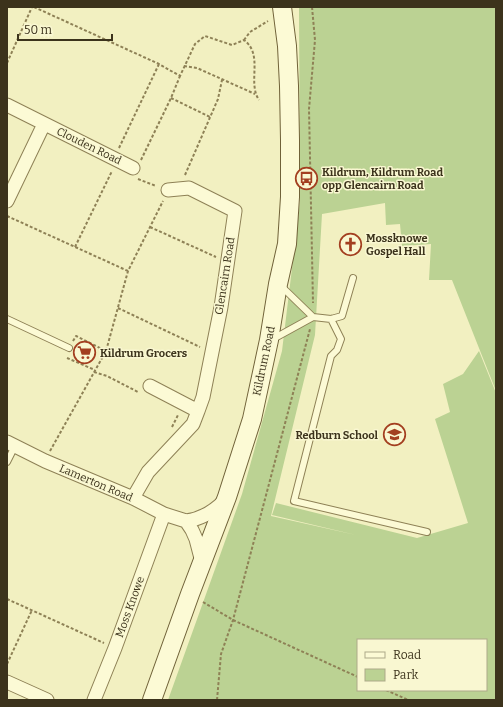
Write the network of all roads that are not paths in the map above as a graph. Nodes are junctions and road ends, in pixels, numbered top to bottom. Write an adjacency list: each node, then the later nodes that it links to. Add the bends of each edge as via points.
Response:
1 (283, 9): 8 (street, Kildrum Road, via 289,86 290,197 287,244)
2 (7, 105): 3 (street, Clouden Road)
3 (44, 124): 4 (street, Clouden Road); 6 (street, Clouden Road)
4 (133, 168)
5 (168, 190): 15 (street, Glencairn Road, via 189,188 236,211 212,353)
6 (7, 201)
7 (353, 278): 11 (lane, via 342,316)
8 (278, 284): 9 (lane); 12 (street, Kildrum Road)
9 (314, 317): 11 (lane); 12 (lane)
10 (7, 319): 13 (lane)
11 (331, 319): 22 (lane, via 340,339 337,350 331,356 294,501)
12 (269, 340): 18 (street, Kildrum Road, via 252,419)
13 (69, 348)
14 (147, 390): 15 (street)
15 (198, 411): 19 (street, Glencairn Road, via 193,424 148,472)
16 (11, 444): 17 (lane); 19 (street, Lamerton Road)
17 (7, 462)
18 (227, 497): 21 (street, via 210,513); 23 (street, Kildrum Road)
19 (133, 498): 20 (street, Lamerton Road)
20 (164, 514): 21 (street, Lamerton Road); 26 (street, Moss Knowe)
21 (186, 521): 23 (street, via 196,539)
22 (427, 532)
23 (202, 562): 27 (street, Kildrum Road)
24 (7, 682): 25 (street)
25 (47, 700)
26 (94, 700)
27 (152, 700)

